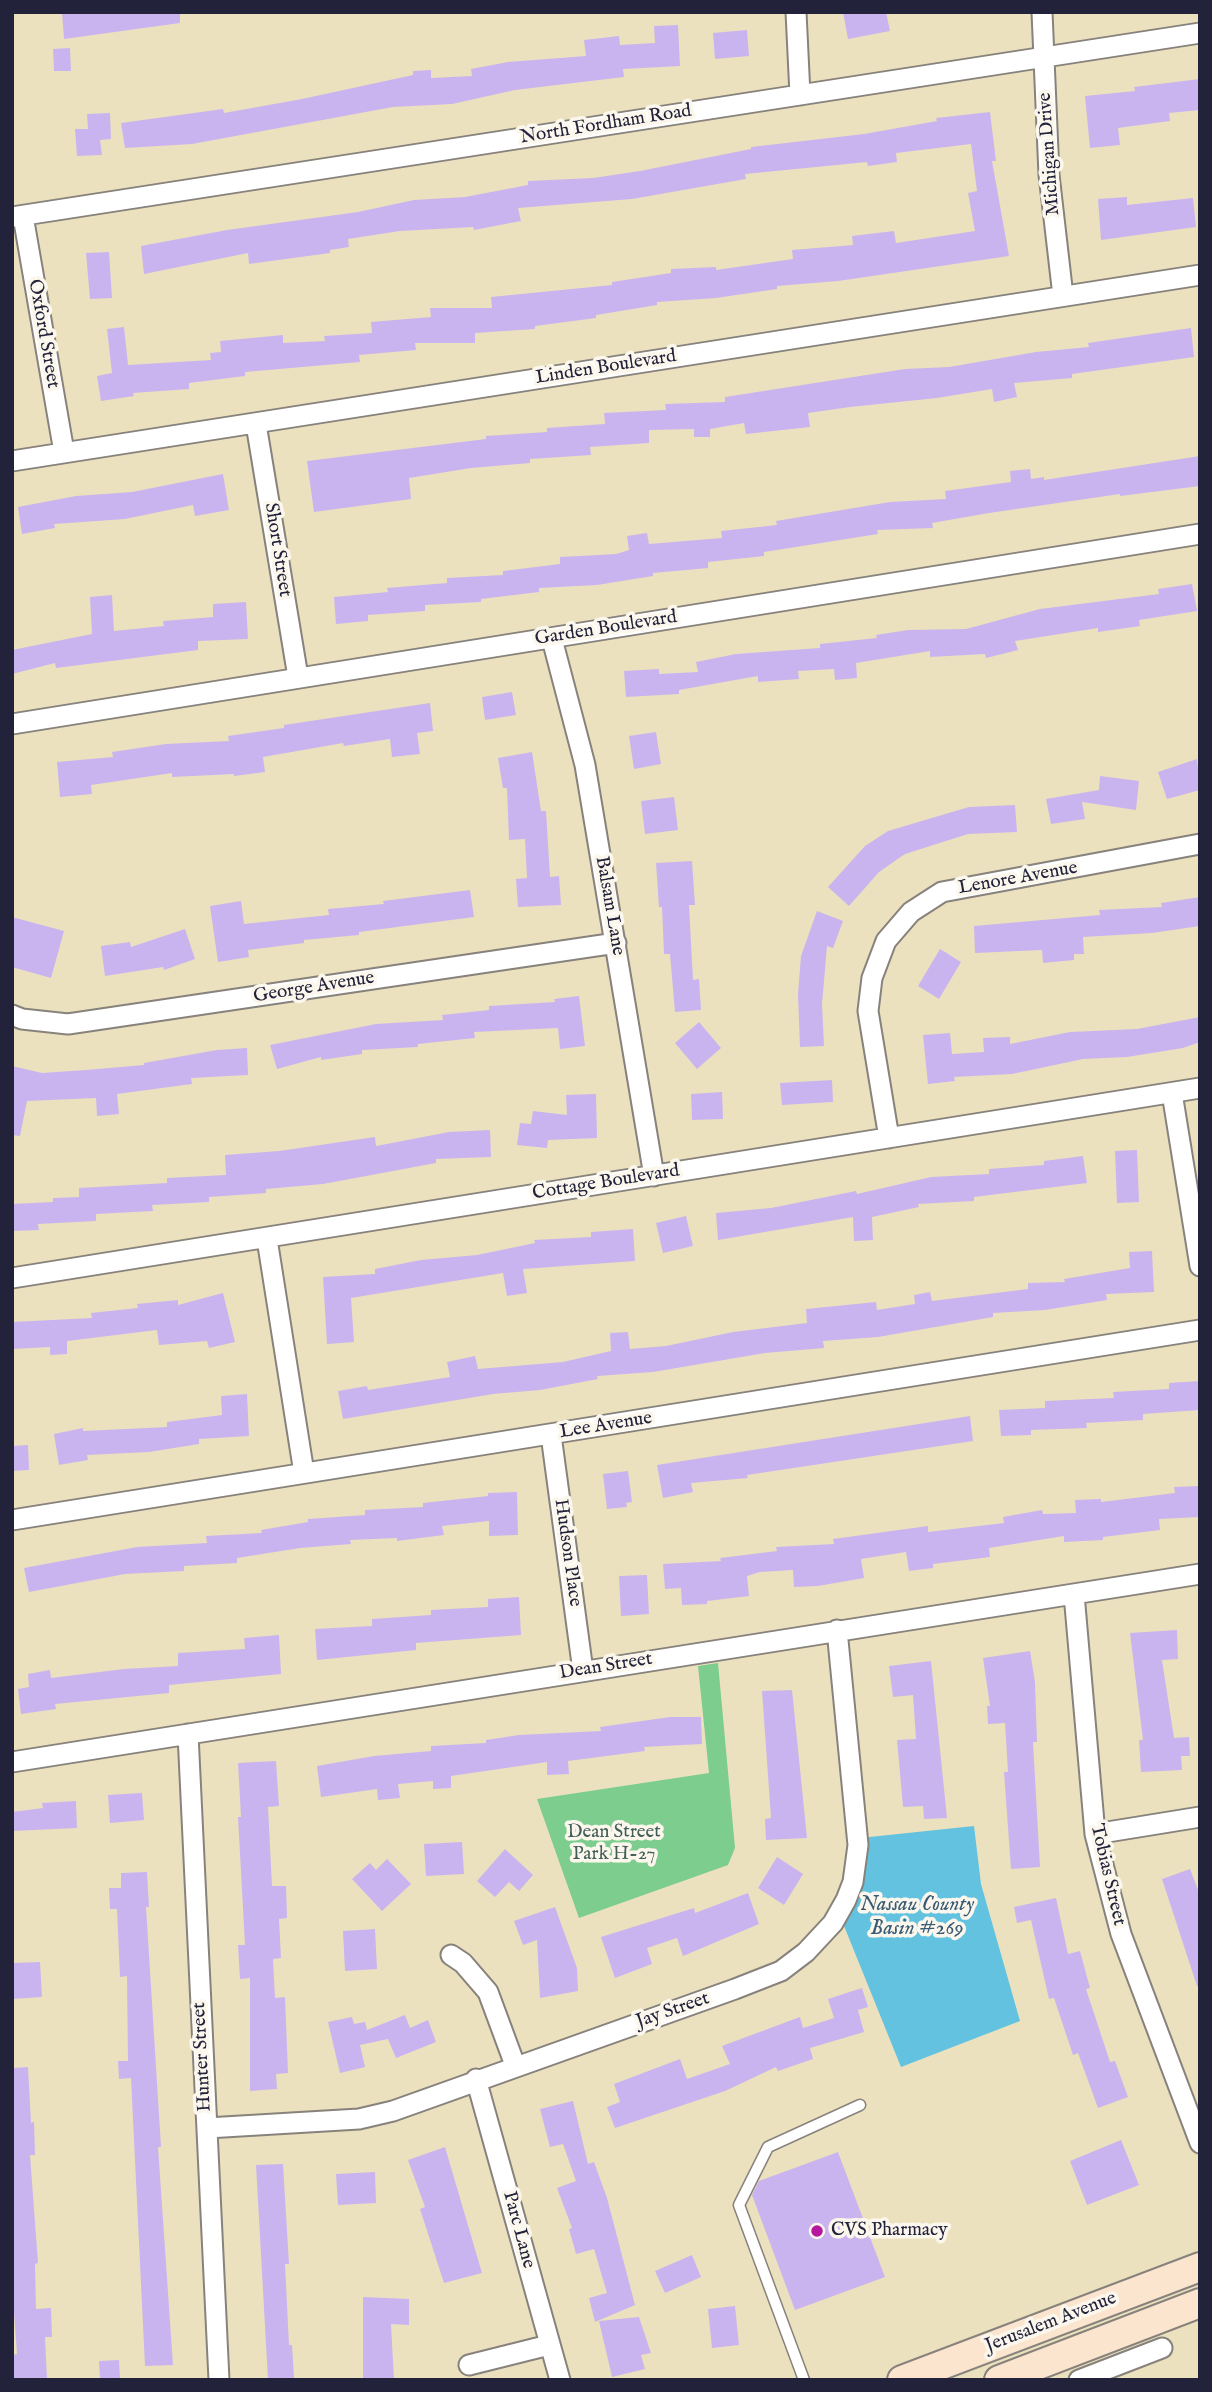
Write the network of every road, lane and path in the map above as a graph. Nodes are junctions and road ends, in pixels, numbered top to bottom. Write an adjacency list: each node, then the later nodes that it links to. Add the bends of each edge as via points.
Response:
1 (796, 12): 5 (street)
2 (1042, 12): 4 (street, Michigan Drive)
3 (1200, 33): 4 (street, North Fordham Road)
4 (1044, 58): 5 (street, North Fordham Road); 8 (street, Michigan Drive, via 1049,176)
5 (800, 95): 6 (street, North Fordham Road)
6 (18, 216): 10 (street, Oxford Street)
7 (1200, 275): 8 (street, Linden Boulevard)
8 (1063, 296): 9 (street, Linden Boulevard)
9 (256, 424): 10 (street, Linden Boulevard); 14 (street, Short Street)
10 (64, 452): 11 (street, Linden Boulevard)
11 (12, 461)
12 (1200, 534): 13 (street, Garden Boulevard)
13 (552, 639): 14 (street, Garden Boulevard); 17 (street, Balsam Lane, via 585,765)
14 (298, 677): 15 (street, Garden Boulevard)
15 (12, 724)
16 (1200, 844): 21 (street, Lenore Avenue, via 942,892 911,912 886,942 872,978 868,1011)
17 (616, 943): 18 (street, George Avenue, via 68,1024); 22 (street, Balsam Lane)
18 (12, 1015)
19 (1200, 1088): 20 (street, Cottage Boulevard)
20 (1172, 1093): 21 (street, Cottage Boulevard); 24 (street)
21 (889, 1138): 22 (street, Cottage Boulevard)
22 (654, 1175): 23 (street, Cottage Boulevard)
23 (267, 1238): 25 (street, Cottage Boulevard); 28 (street)
24 (1200, 1266)
25 (12, 1278)
26 (1200, 1330): 27 (street, Lee Avenue)
27 (551, 1435): 28 (street, Lee Avenue); 33 (street, Hudson Place)
28 (304, 1472): 29 (street, Lee Avenue)
29 (12, 1520)
30 (1200, 1574): 31 (street, Dean Street)
31 (1073, 1594): 32 (street, Dean Street); 37 (street, Tobias Street)
32 (837, 1630): 33 (street, Dean Street); 39 (street, Jay Street, via 858,1845 853,1882 833,1923 780,1971)
33 (583, 1671): 34 (street, Dean Street)
34 (188, 1734): 35 (street, Dean Street); 42 (street, Hunter Street)
35 (12, 1762)
36 (1200, 1817): 37 (street)
37 (1095, 1834): 43 (street, Tobias Street, via 1121,1934)
38 (451, 1955): 39 (street, via 488,1992)
39 (515, 2065): 40 (street, Jay Street)
40 (476, 2079): 42 (street, Jay Street, via 359,2119); 46 (street, Parc Lane)
41 (860, 2105): 52 (lane, via 768,2147 739,2205)
42 (206, 2128): 50 (street, Hunter Street)
43 (1200, 2143)
44 (1200, 2267): 53 (main road, Jerusalem Avenue)
45 (1200, 2303): 49 (main road, Jerusalem Avenue)
46 (550, 2345): 48 (street); 51 (street, Parc Lane)
47 (1162, 2348): 54 (street)
48 (469, 2365)
49 (1017, 2377)
50 (219, 2380)
51 (560, 2380)
52 (804, 2380)
53 (902, 2380)
54 (1079, 2380)

